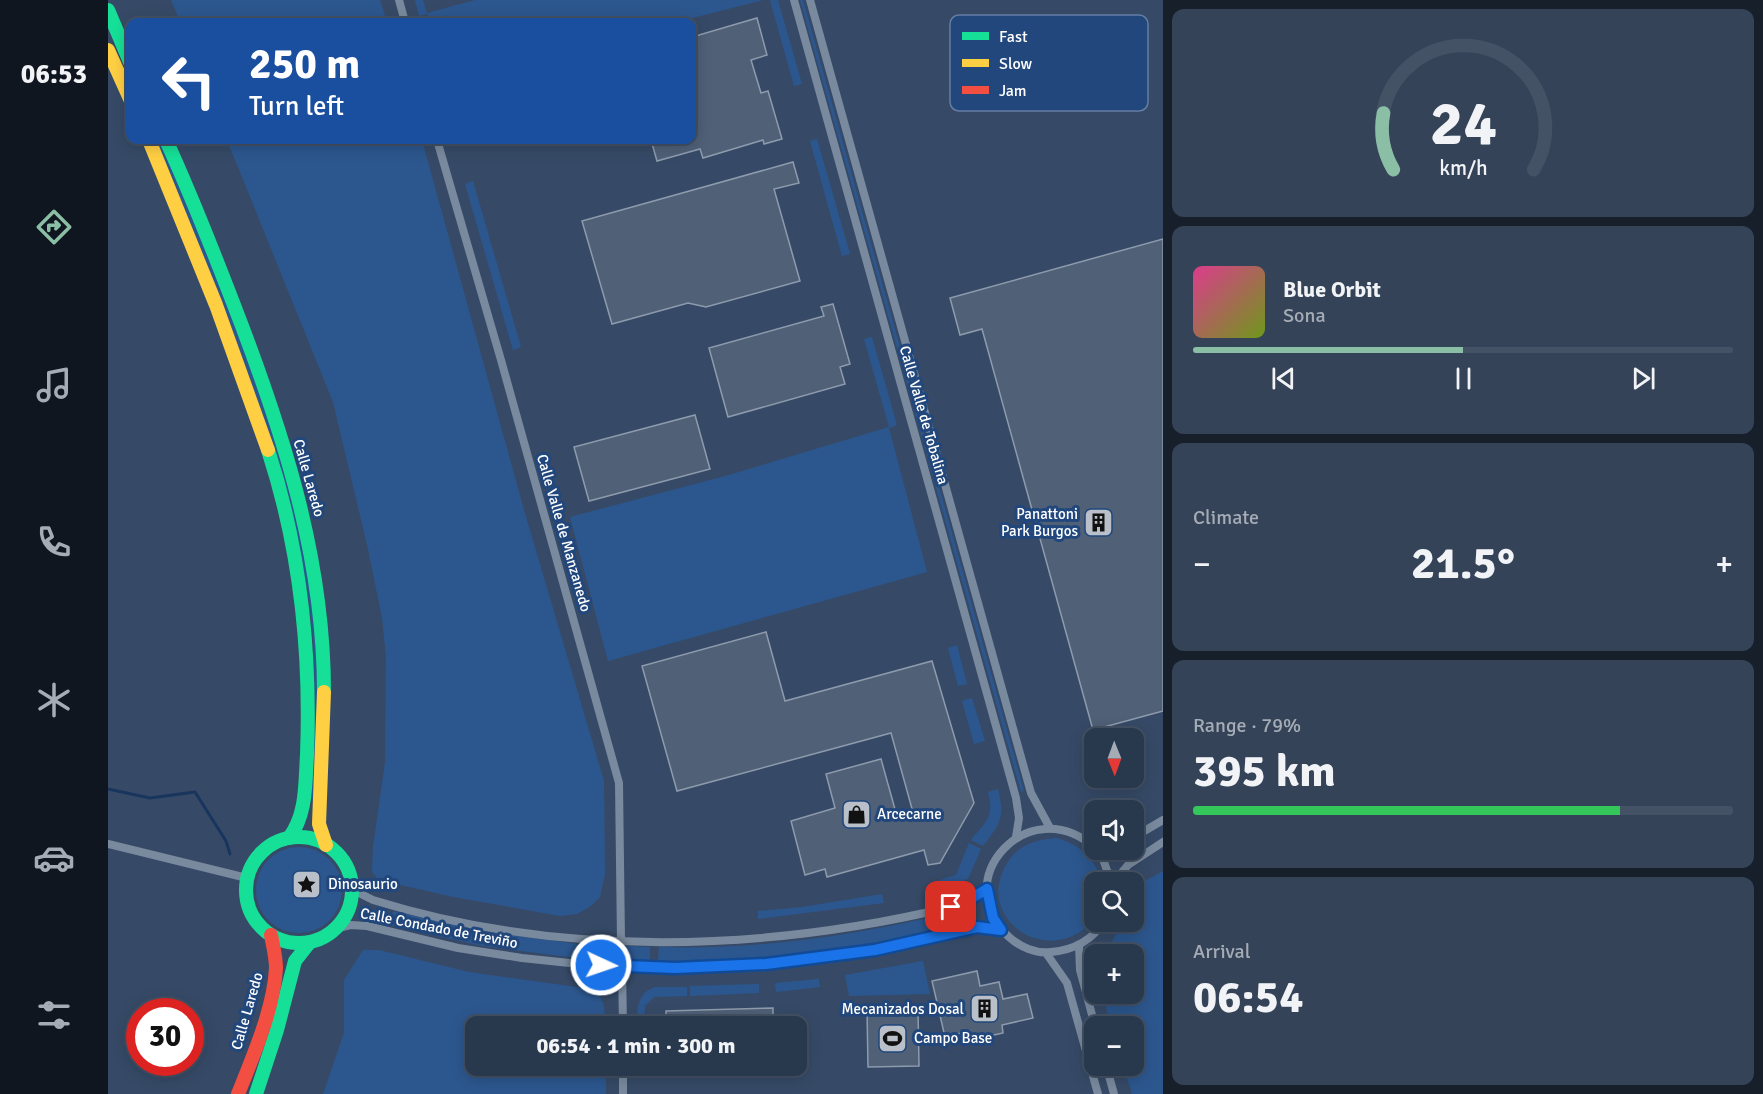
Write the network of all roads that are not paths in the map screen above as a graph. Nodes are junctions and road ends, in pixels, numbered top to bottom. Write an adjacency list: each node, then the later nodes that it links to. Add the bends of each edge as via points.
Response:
1 (399, 0): 5 (street)
2 (794, 0): 15 (street, Calle Valle de Tobalina, via 1016,798)
3 (810, 0): 13 (street, Calle Valle de Tobalina, via 1028,782 1036,807)
4 (108, 10): 7 (main road)
5 (404, 18)
6 (108, 50): 8 (main road)
7 (126, 53)
8 (126, 90)
9 (151, 144): 16 (main road, via 238,362 290,529 303,608 309,700 303,812)
10 (168, 144): 20 (main road, Calle Laredo, via 266,390 304,521 315,574 323,650 325,712 319,824)
11 (438, 144): 29 (street, Calle Valle de Manzanedo, via 619,783)
12 (1163, 820): 14 (street)
13 (1050, 828): 15 (street); 17 (street, via 1070,831)
14 (1144, 831)
15 (1016, 837): 24 (street, via 997,856)
16 (289, 838): 20 (main road, via 308,838); 22 (main road, via 258,857)
17 (1084, 840)
18 (1163, 842): 21 (street)
19 (108, 844): 22 (street)
20 (327, 845): 23 (main road, via 344,862)
21 (1122, 872)
22 (248, 878): 28 (main road, via 250,911)
23 (352, 885): 25 (main road, via 349,909); 29 (street, Calle Condado de Treviño, via 373,900 468,923)
24 (987, 889): 26 (street, via 991,911); 29 (street, Calle Condado de Treviño, via 961,904 849,928 716,942)
25 (336, 928): 30 (main road); 33 (street, Calle Condado de Treviño, via 367,926 479,951)
26 (1001, 930): 32 (street, via 1022,946); 33 (street, Calle Condado de Treviño, via 977,927 875,950 766,964)
27 (1096, 932): 31 (street)
28 (271, 935): 30 (main road, via 290,942); 38 (main road, Calle Laredo, via 276,960 274,976)
29 (621, 941)
30 (310, 942): 39 (main road, via 295,962)
31 (1079, 945): 32 (street); 35 (street, via 1080,970)
32 (1046, 953): 41 (street, via 1067,983)
33 (622, 966): 34 (street)
34 (623, 1016)
35 (1092, 1016)
36 (623, 1076): 40 (street)
37 (1109, 1076): 42 (street)
38 (238, 1094)
39 (256, 1094)
40 (623, 1094)
41 (1098, 1094)
42 (1114, 1094)

